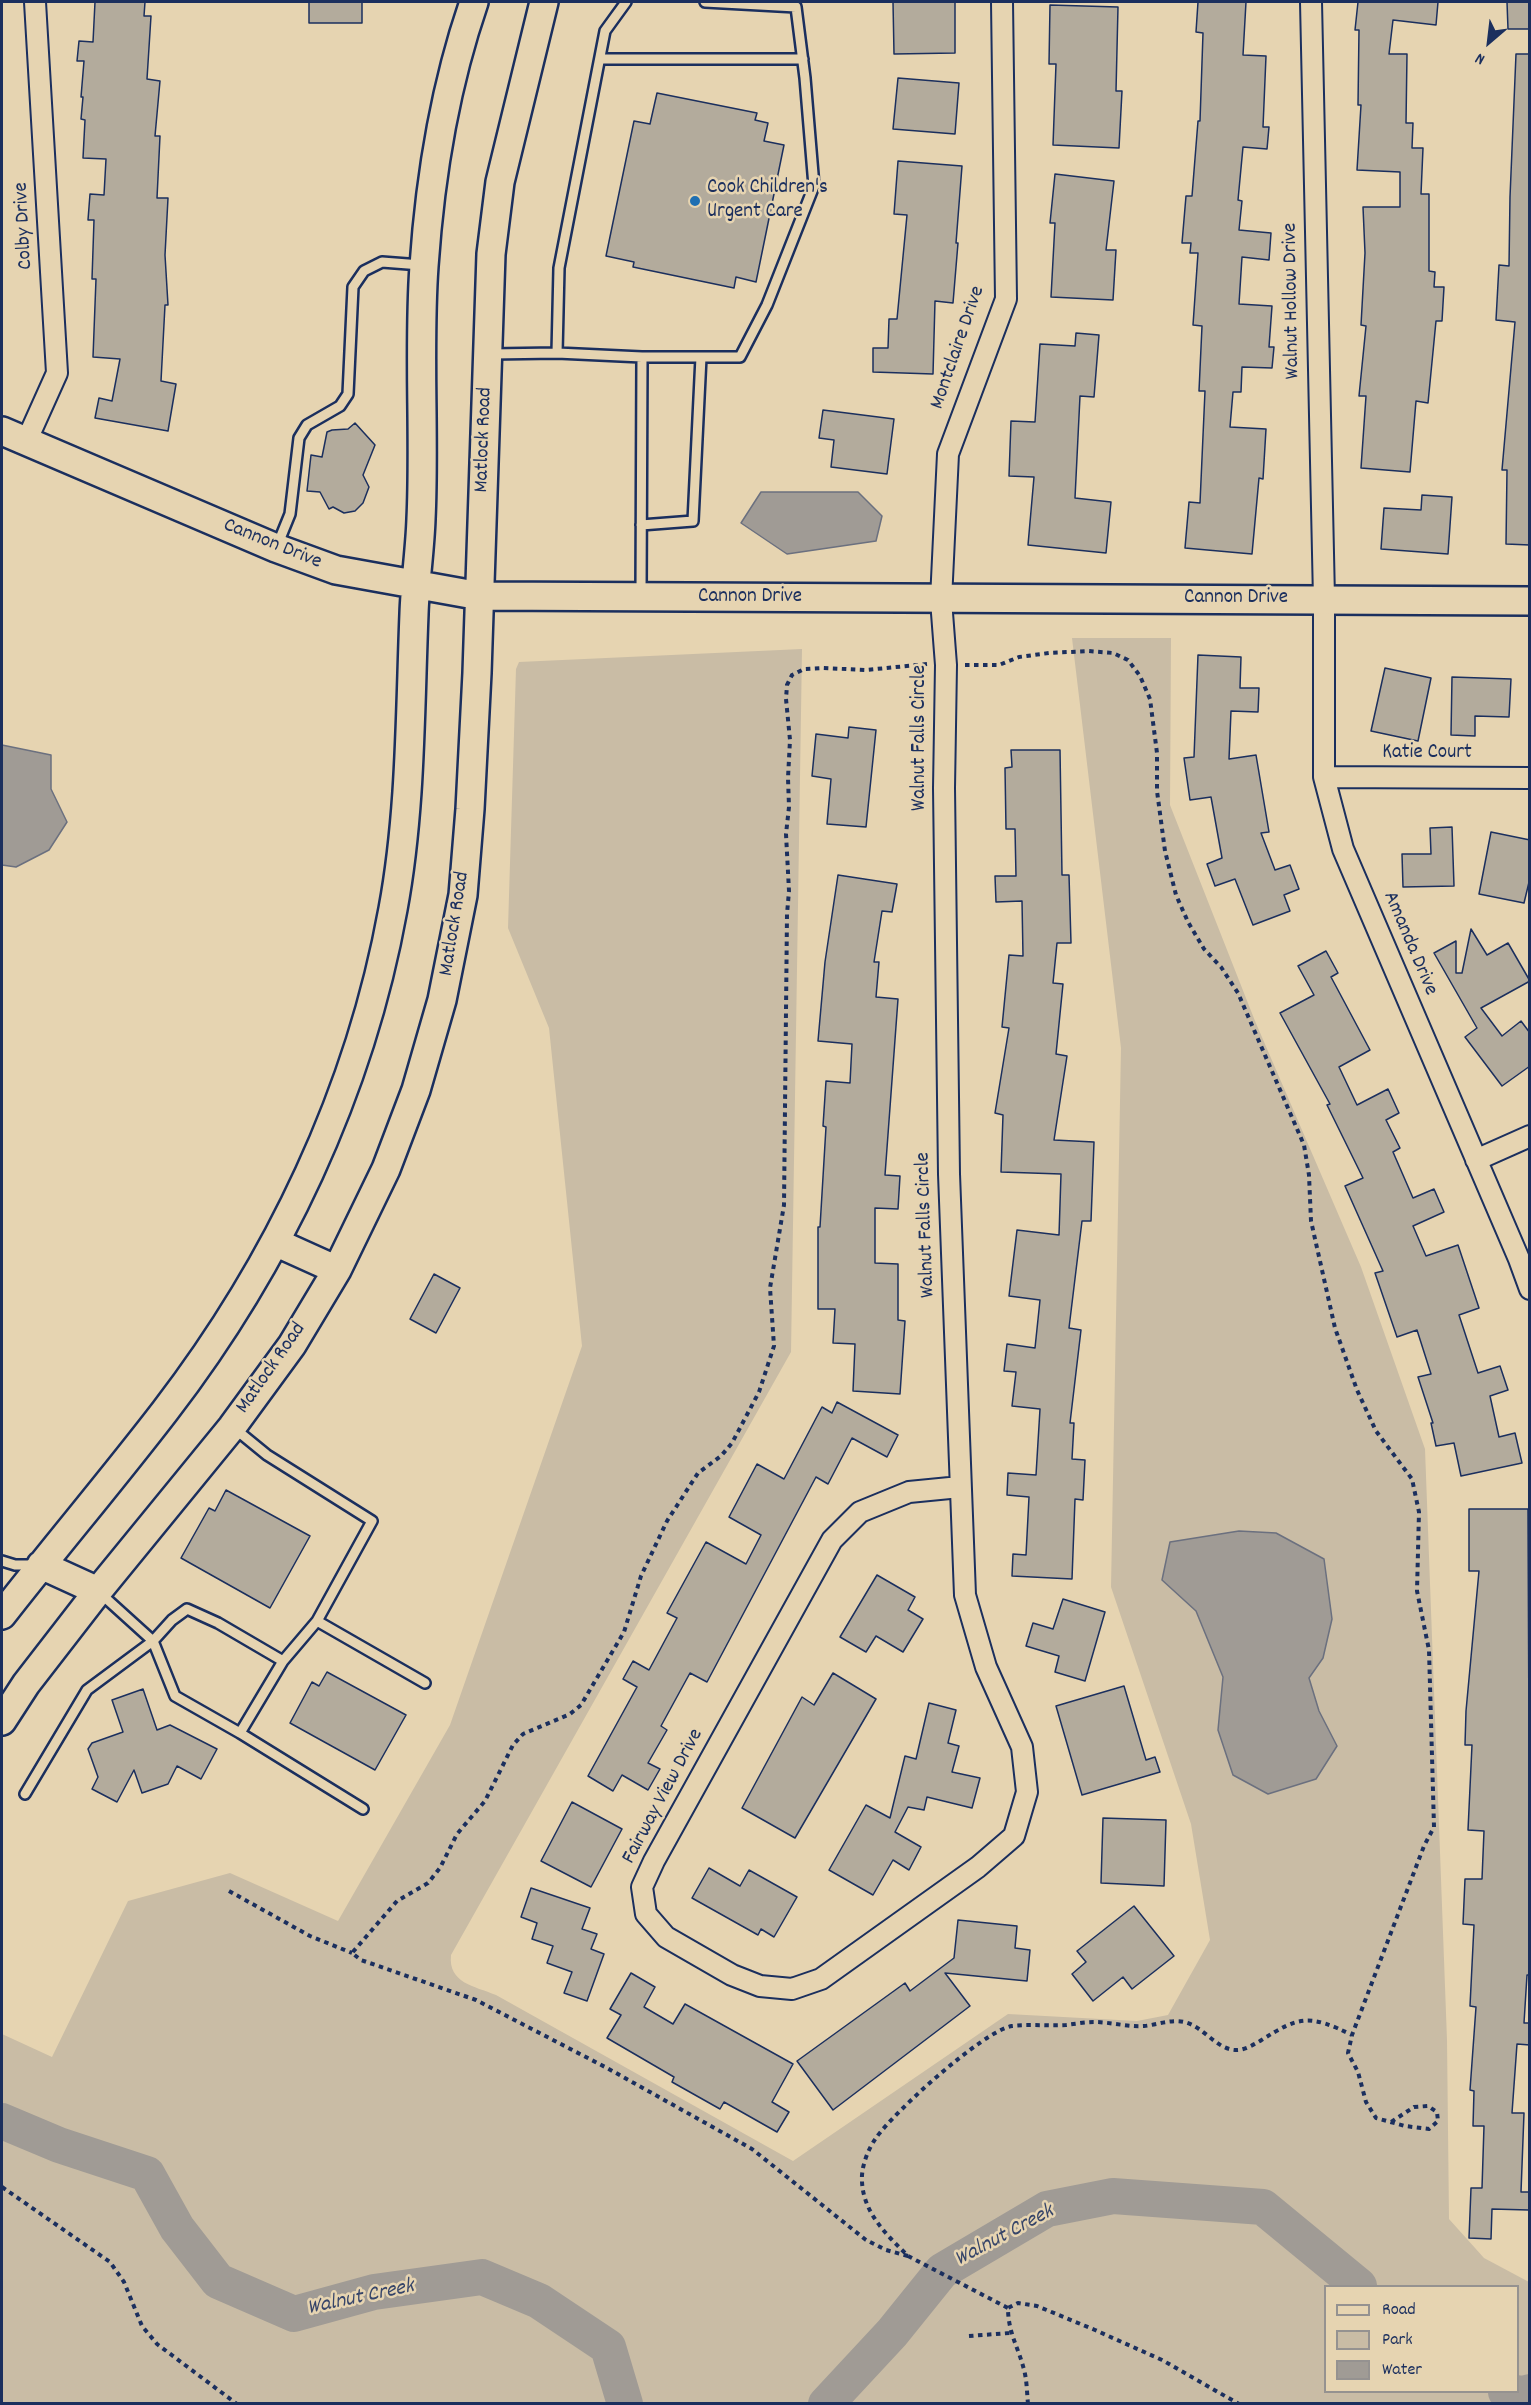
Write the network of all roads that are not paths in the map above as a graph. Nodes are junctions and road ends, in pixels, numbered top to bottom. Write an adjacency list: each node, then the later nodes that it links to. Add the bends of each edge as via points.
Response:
1 (35, 2): 16 (street, Colby Drive, via 57,373)
2 (474, 2): 10 (main road, via 446,108)
3 (544, 2): 12 (main road, Matlock Road, via 500,182 491,254)
4 (626, 2): 8 (lane, via 605,31)
5 (705, 2): 9 (lane, via 796,7)
6 (1002, 2): 23 (street, Montclaire Drive, via 1006,299 948,454)
7 (1311, 2): 22 (street, Walnut Hollow Drive)
8 (600, 59): 9 (lane); 11 (lane, via 559,268)
9 (803, 60): 14 (lane, via 814,186 767,305 740,357)
10 (424, 265): 18 (lane, via 382,262 364,271 353,286 348,394 340,406 308,425 299,438 290,514); 19 (main road, via 421,520)
11 (557, 353): 12 (lane); 13 (lane)
12 (488, 354): 20 (main road, Matlock Road)
13 (642, 357): 14 (lane); 17 (lane)
14 (701, 357): 17 (lane, via 693,521)
15 (2, 431): 16 (main road, Cannon Drive)
16 (26, 442): 18 (main road, Cannon Drive)
17 (641, 525): 21 (lane)
18 (276, 548): 19 (main road, Cannon Drive, via 336,570)
19 (415, 585): 20 (main road, Cannon Drive); 29 (main road, via 405,817 391,920 348,1083 314,1166)
20 (480, 597): 21 (main road, Cannon Drive); 30 (main road, Matlock Road, via 463,895 442,1000 416,1090 386,1169)
21 (641, 597): 23 (main road, Cannon Drive)
22 (1324, 599): 23 (main road, Cannon Drive); 24 (main road, Cannon Drive); 25 (street, Amanda Drive)
23 (941, 600): 33 (street, Walnut Falls Circle, via 946,665 949,1174)
24 (1530, 601)
25 (1324, 777): 26 (street, Katie Court); 28 (street, Amanda Drive, via 1342,849)
26 (1530, 778)
27 (1530, 1136): 28 (street)
28 (1476, 1160): 31 (street, Amanda Drive)
29 (275, 1242): 30 (main road); 35 (main road, via 167,1408)
30 (337, 1270): 32 (main road, Matlock Road, via 292,1345)
31 (1530, 1289)
32 (232, 1427): 36 (main road, Matlock Road); 38 (lane, via 267,1455 372,1521)
33 (960, 1487): 46 (street, Walnut Falls Circle, via 965,1595 986,1667 1022,1747 1027,1792); 46 (street, Fairway View Drive, via 909,1492 860,1512 832,1540 654,1861 642,1887 646,1914 666,1937 732,1975 760,1986 792,1989 821,1979 978,1867)
34 (2, 1561): 35 (lane)
35 (41, 1565): 36 (main road); 37 (main road)
36 (98, 1591): 39 (lane); 42 (main road, Matlock Road)
37 (2, 1615)
38 (317, 1621): 40 (lane); 41 (lane)
39 (153, 1641): 40 (lane, via 187,1609); 43 (lane, via 175,1696); 44 (lane, via 87,1690)
40 (283, 1662): 43 (lane)
41 (425, 1683)
42 (2, 1721)
43 (240, 1733): 45 (lane)
44 (25, 1794)
45 (363, 1809)
46 (1014, 1836)

